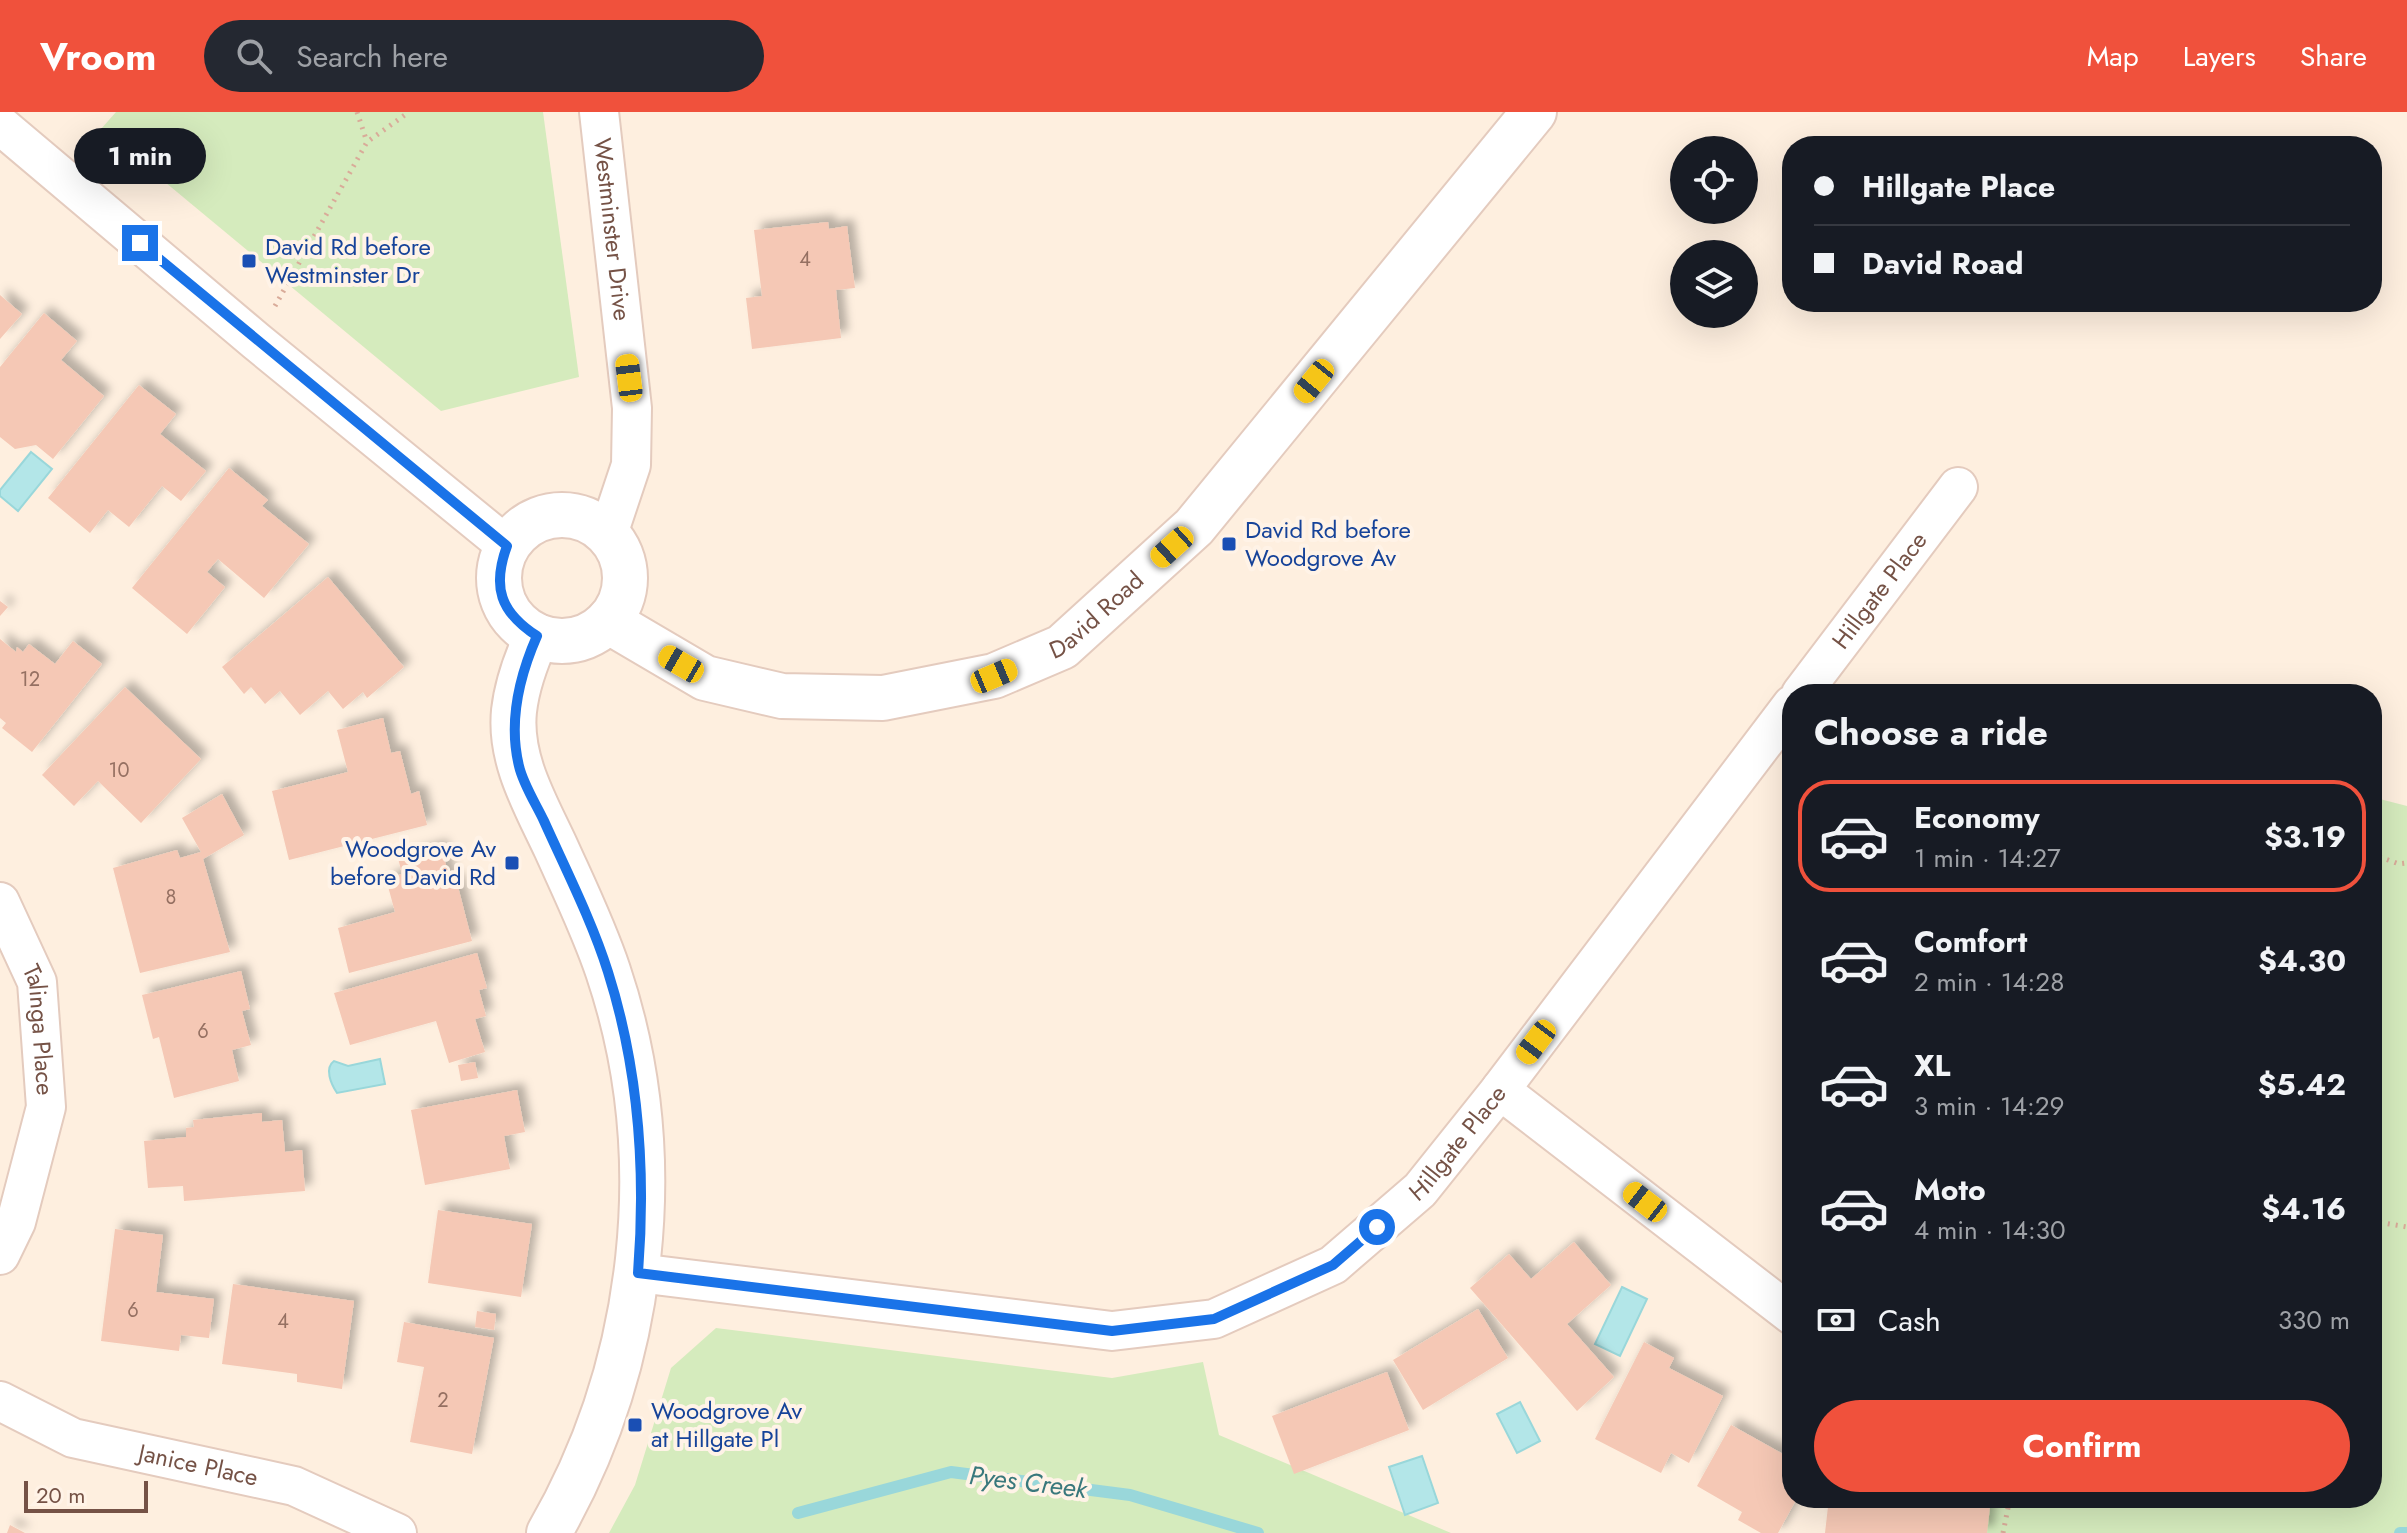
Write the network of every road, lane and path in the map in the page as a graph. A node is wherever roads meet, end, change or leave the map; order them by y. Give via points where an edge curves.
1 (357, 112) edge
2 (409, 112) edge
3 (599, 112) edge
4 (1534, 112) edge
5 (0, 125) edge
6 (367, 142) junction
7 (256, 341) junction
8 (1958, 487) dead end
9 (608, 534) junction
10 (507, 546) junction
11 (608, 621) junction
12 (537, 636) junction
13 (1809, 684) edge
14 (1782, 718) edge
15 (2382, 858) edge
16 (2407, 863) edge
17 (0, 902) edge
18 (1500, 1090) junction
19 (2382, 1223) edge
20 (2407, 1227) edge
21 (0, 1255) edge
22 (638, 1273) junction
23 (1782, 1307) edge
24 (0, 1401) edge
25 (2008, 1508) edge
26 (397, 1533) edge
27 (549, 1533) edge
28 (2003, 1533) edge

1 - 6 path
2 - 6 path
3 - 9 street, Westminster Drive via 632,408 631,465
4 - 11 street, David Road via 1194,527 1062,647 994,676 883,698 782,696 705,678
5 - 7 street
6 - 7 path
7 - 10 street
8 - 13 street, Hillgate Place
9 - 10 street via 593,522 555,514 519,530
9 - 11 street via 625,568 619,606
10 - 12 street via 499,588 519,625
11 - 12 street via 575,640
12 - 22 street via 522,669 514,713 519,767 608,971 630,1055 641,1166
14 - 18 street, Hillgate Place
15 - 16 path
17 - 21 street, Talinga Place via 37,982 46,1107 16,1222
18 - 22 street, Hillgate Place via 1420,1190 1333,1265 1214,1319 1112,1331
18 - 23 street
19 - 20 path
22 - 27 street via 624,1345 600,1422
24 - 26 street, Janice Place via 73,1438 294,1486
25 - 28 path

